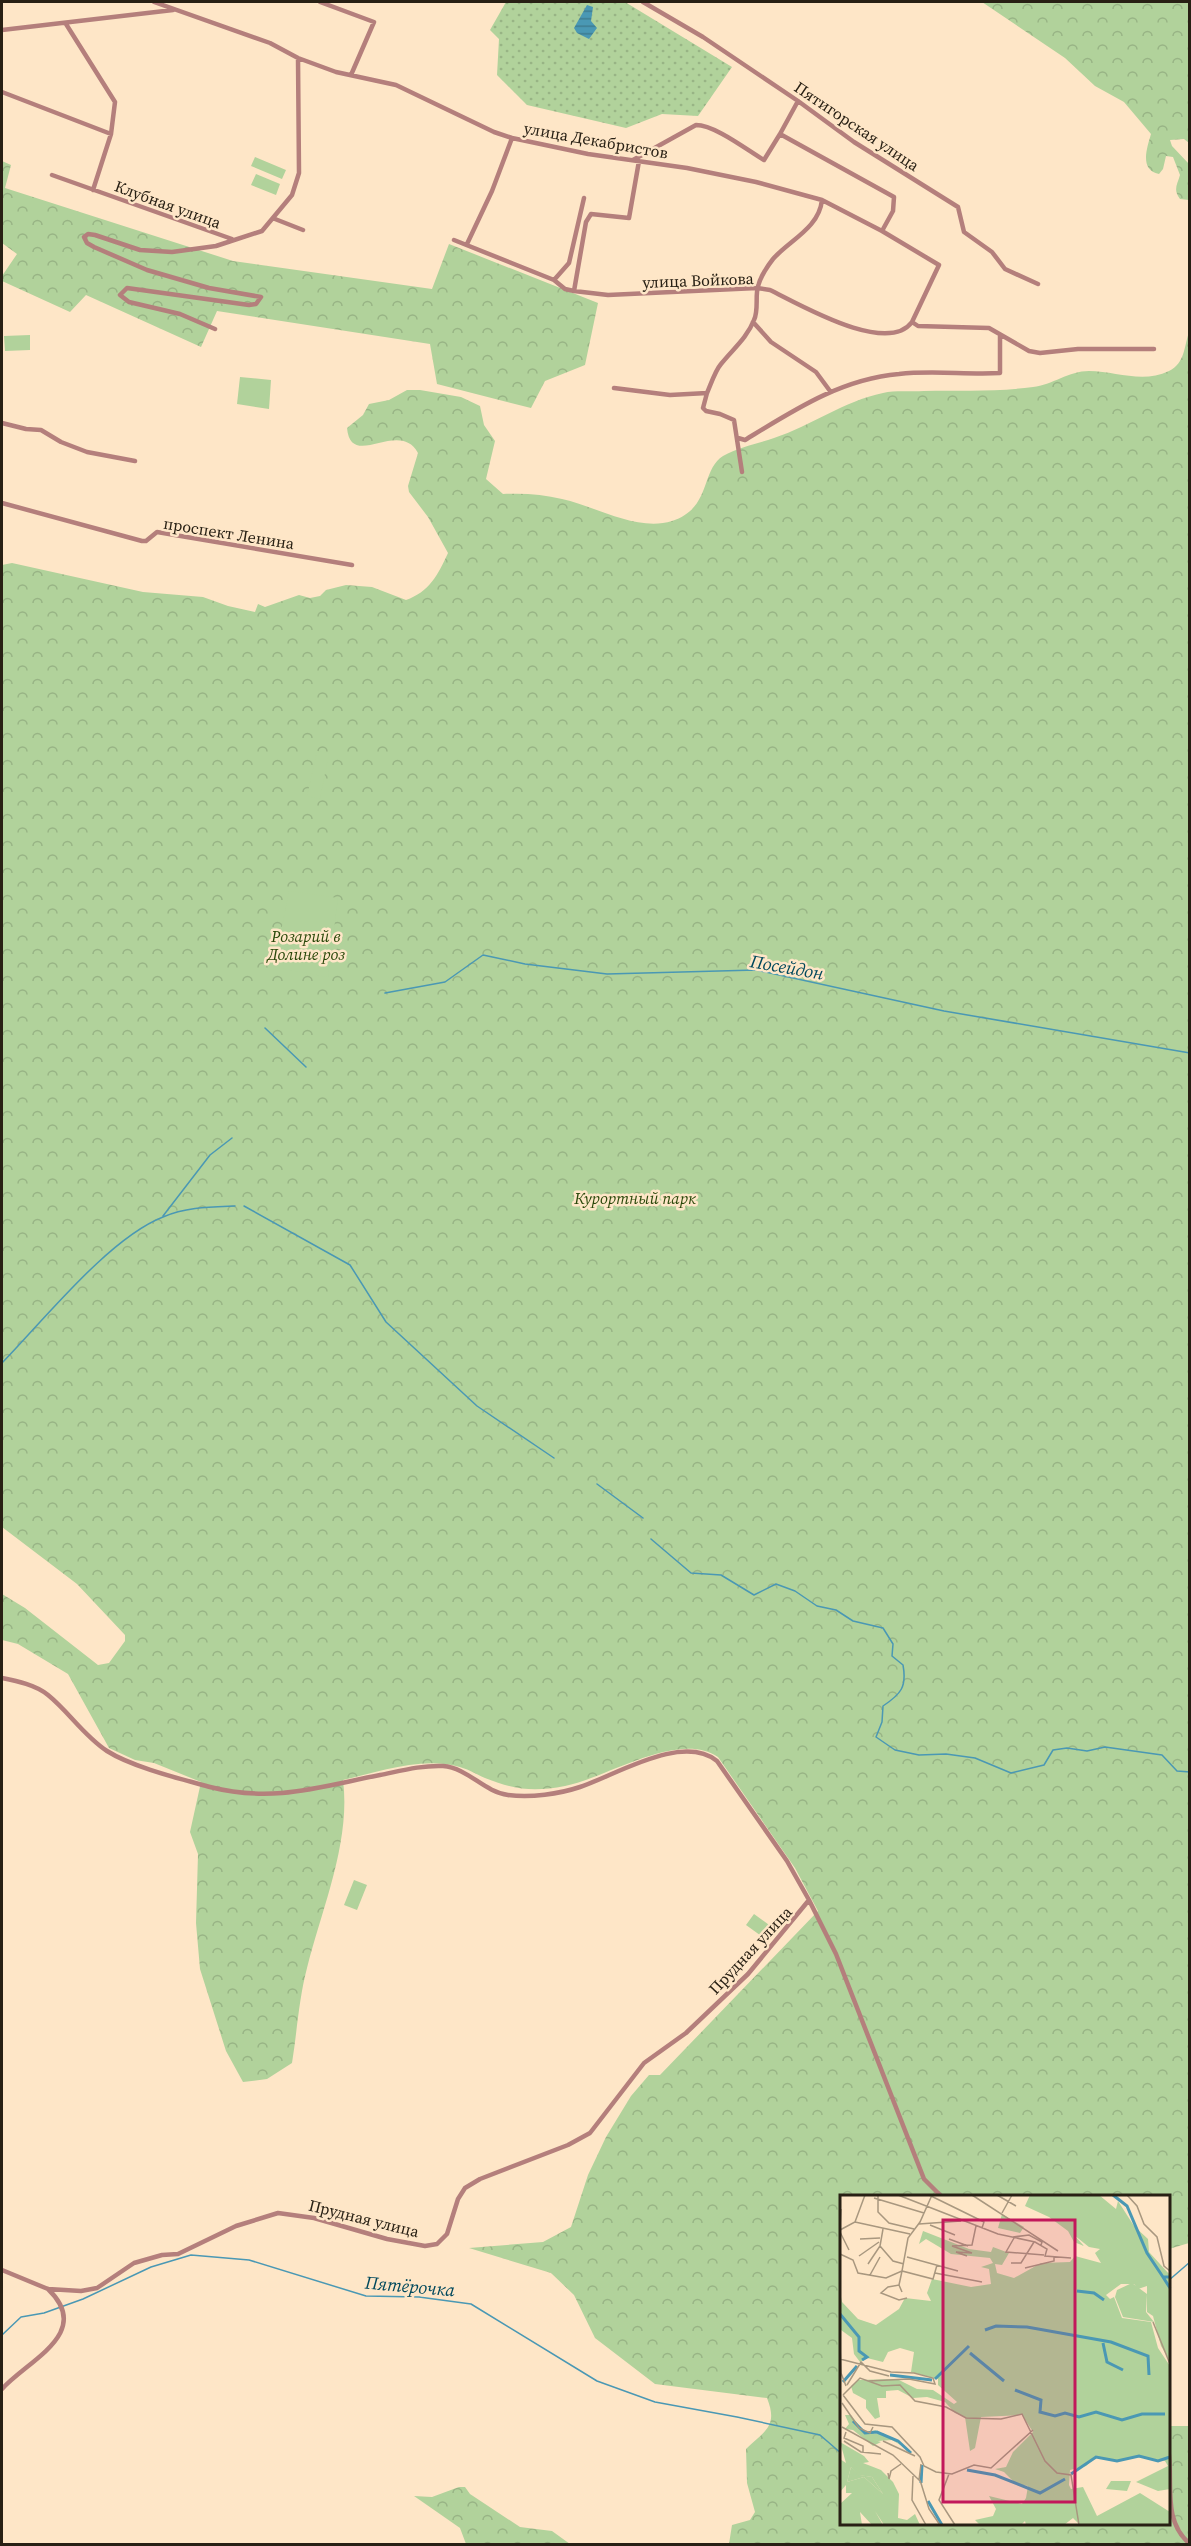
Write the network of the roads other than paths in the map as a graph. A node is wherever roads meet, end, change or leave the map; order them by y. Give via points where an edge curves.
1 (154, 2) edge
2 (320, 2) edge
3 (643, 2) edge
4 (173, 10) junction
5 (66, 24) junction
6 (2, 30) edge
7 (298, 58) junction
8 (351, 75) junction
9 (2, 92) edge
10 (798, 100) junction
11 (111, 134) junction
12 (780, 134) junction
13 (512, 138) junction
14 (632, 160) junction
15 (639, 161) junction
16 (52, 175) dead end
17 (93, 190) junction
18 (584, 198) dead end
19 (822, 200) junction
20 (274, 219) junction
21 (303, 230) dead end
22 (882, 231) junction
23 (235, 240) junction
24 (454, 240) dead end
25 (467, 244) junction
26 (554, 280) junction
27 (1038, 284) dead end
28 (757, 288) junction
29 (574, 291) junction
30 (753, 322) junction
31 (912, 322) junction
32 (215, 329) dead end
33 (1000, 334) junction
34 (1154, 349) dead end
35 (614, 388) dead end
36 (830, 391) junction
37 (707, 393) junction
38 (2, 423) edge
39 (738, 438) junction
40 (135, 461) dead end
41 (742, 472) dead end
42 (2, 503) edge
43 (352, 565) dead end
44 (2, 1678) edge
45 (809, 1900) junction
46 (940, 2195) edge
47 (2, 2270) edge
48 (48, 2289) junction
49 (2, 2389) edge
50 (1170, 2482) edge
51 (1190, 2544) edge

1 - 4 street, улица Декабристов
2 - 8 street via 374,22
3 - 10 street, Пятигорская улица
4 - 5 street
4 - 7 street, улица Декабристов via 270,43
5 - 6 street
5 - 11 street via 115,102
7 - 8 street, улица Декабристов
7 - 20 street via 299,173 292,195
8 - 13 street, улица Декабристов via 396,85
9 - 11 street
10 - 12 street
10 - 27 street, Пятигорская улица via 958,207 964,232 992,252 1005,269
11 - 17 street
12 - 14 street via 764,160 696,125
12 - 22 street via 894,197 893,211
13 - 14 street, улица Декабристов
13 - 25 street
14 - 15 street, улица Декабристов
15 - 19 street, улица Декабристов via 756,182
15 - 29 street via 629,218 591,214 586,222
16 - 17 street, Клубная улица
17 - 23 street, Клубная улица
18 - 26 street via 569,263
19 - 22 street, улица Декабристов
19 - 28 street via 812,223 774,258
20 - 21 street
20 - 23 street via 262,231
22 - 31 street, улица Декабристов via 939,265
23 - 32 street via 201,249 160,252 140,250 95,235 84,237 94,247 147,270 209,288 261,297 256,304 249,304 127,288 120,295 129,302 180,314
24 - 25 street
25 - 26 street
26 - 29 street
28 - 29 street, улица Войкова via 608,295
28 - 30 street
28 - 31 street, улица Войкова via 876,334 899,331
30 - 36 street via 791,358 816,372
30 - 37 street via 737,348 720,365
31 - 33 street via 918,326 988,328
33 - 34 street via 1040,353
33 - 36 street via 1000,373 899,374 862,380
35 - 37 street via 670,395
36 - 39 street via 745,440
37 - 39 street via 703,408 734,420
38 - 40 street via 41,430 87,452
39 - 41 street
42 - 43 street, проспект Ленина via 142,541 157,532
44 - 45 street via 46,1693 108,1752 212,1787 242,1792 292,1793 442,1766 468,1773 494,1791 522,1795 579,1787 668,1755 702,1752 717,1761 787,1861
45 - 46 street via 836,1954 924,2179
45 - 48 street, Прудная улица via 748,1974 686,2033 644,2063 590,2133 465,2188 447,2234 436,2244 397,2241 293,2213 278,2213 231,2228 178,2254 134,2263 97,2288
47 - 48 street, Прудная улица
48 - 49 street via 60,2302 62,2331 53,2345
50 - 51 street via 1176,2529

